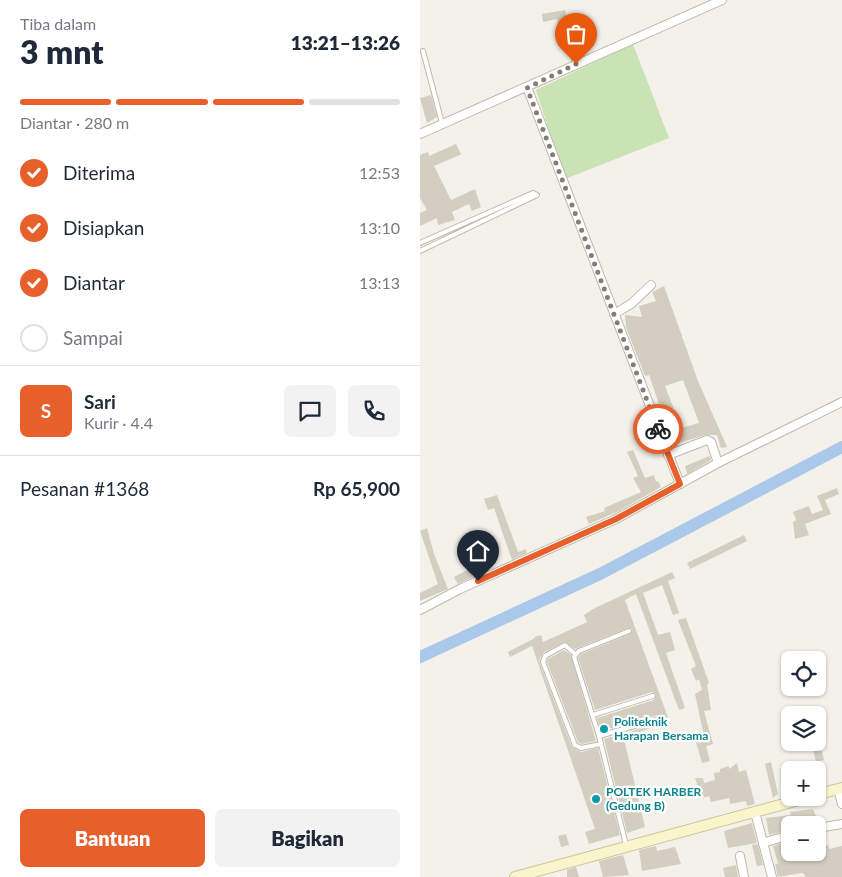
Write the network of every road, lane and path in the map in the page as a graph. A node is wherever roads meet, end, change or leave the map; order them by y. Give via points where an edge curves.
1 (722, 0) edge
2 (570, 47) dead end
3 (423, 51) dead end
4 (576, 64) junction
5 (527, 88) junction
6 (442, 123) junction
7 (420, 134) edge
8 (420, 243) edge
9 (420, 251) edge
10 (651, 284) dead end
11 (614, 314) junction
12 (842, 402) edge
13 (668, 455) junction
14 (718, 463) junction
15 (680, 484) junction
16 (420, 610) edge
17 (630, 631) dead end
18 (575, 654) junction
19 (653, 696) dead end
20 (593, 715) junction
21 (659, 718) dead end
22 (599, 736) junction
23 (601, 744) junction
24 (826, 794) edge
25 (841, 795) edge
26 (781, 805) edge
27 (755, 812) junction
28 (842, 824) edge
29 (826, 827) edge
30 (781, 838) edge
31 (763, 843) junction
32 (626, 846) junction
33 (740, 856) dead end
34 (530, 875) edge
35 (515, 877) edge
36 (744, 877) edge
37 (772, 877) edge

1 - 4 street
2 - 4 lane
3 - 6 lane
4 - 5 street
5 - 6 street
5 - 11 street
6 - 7 street
8 - 9 lane via 533,193 537,196
10 - 11 street via 631,304
11 - 13 street
12 - 14 street
13 - 14 street via 707,440 711,442
13 - 15 street
14 - 15 street
15 - 16 street via 616,519
17 - 18 lane
18 - 20 lane via 574,662
18 - 23 lane via 565,646 545,656 543,662 575,745 581,748
19 - 20 lane
20 - 22 lane
21 - 22 lane
22 - 23 lane
23 - 32 lane
24 - 25 main road
26 - 27 main road
27 - 31 street
27 - 32 main road
28 - 29 street
30 - 31 street
31 - 37 street
32 - 34 main road
33 - 36 street
34 - 35 main road

